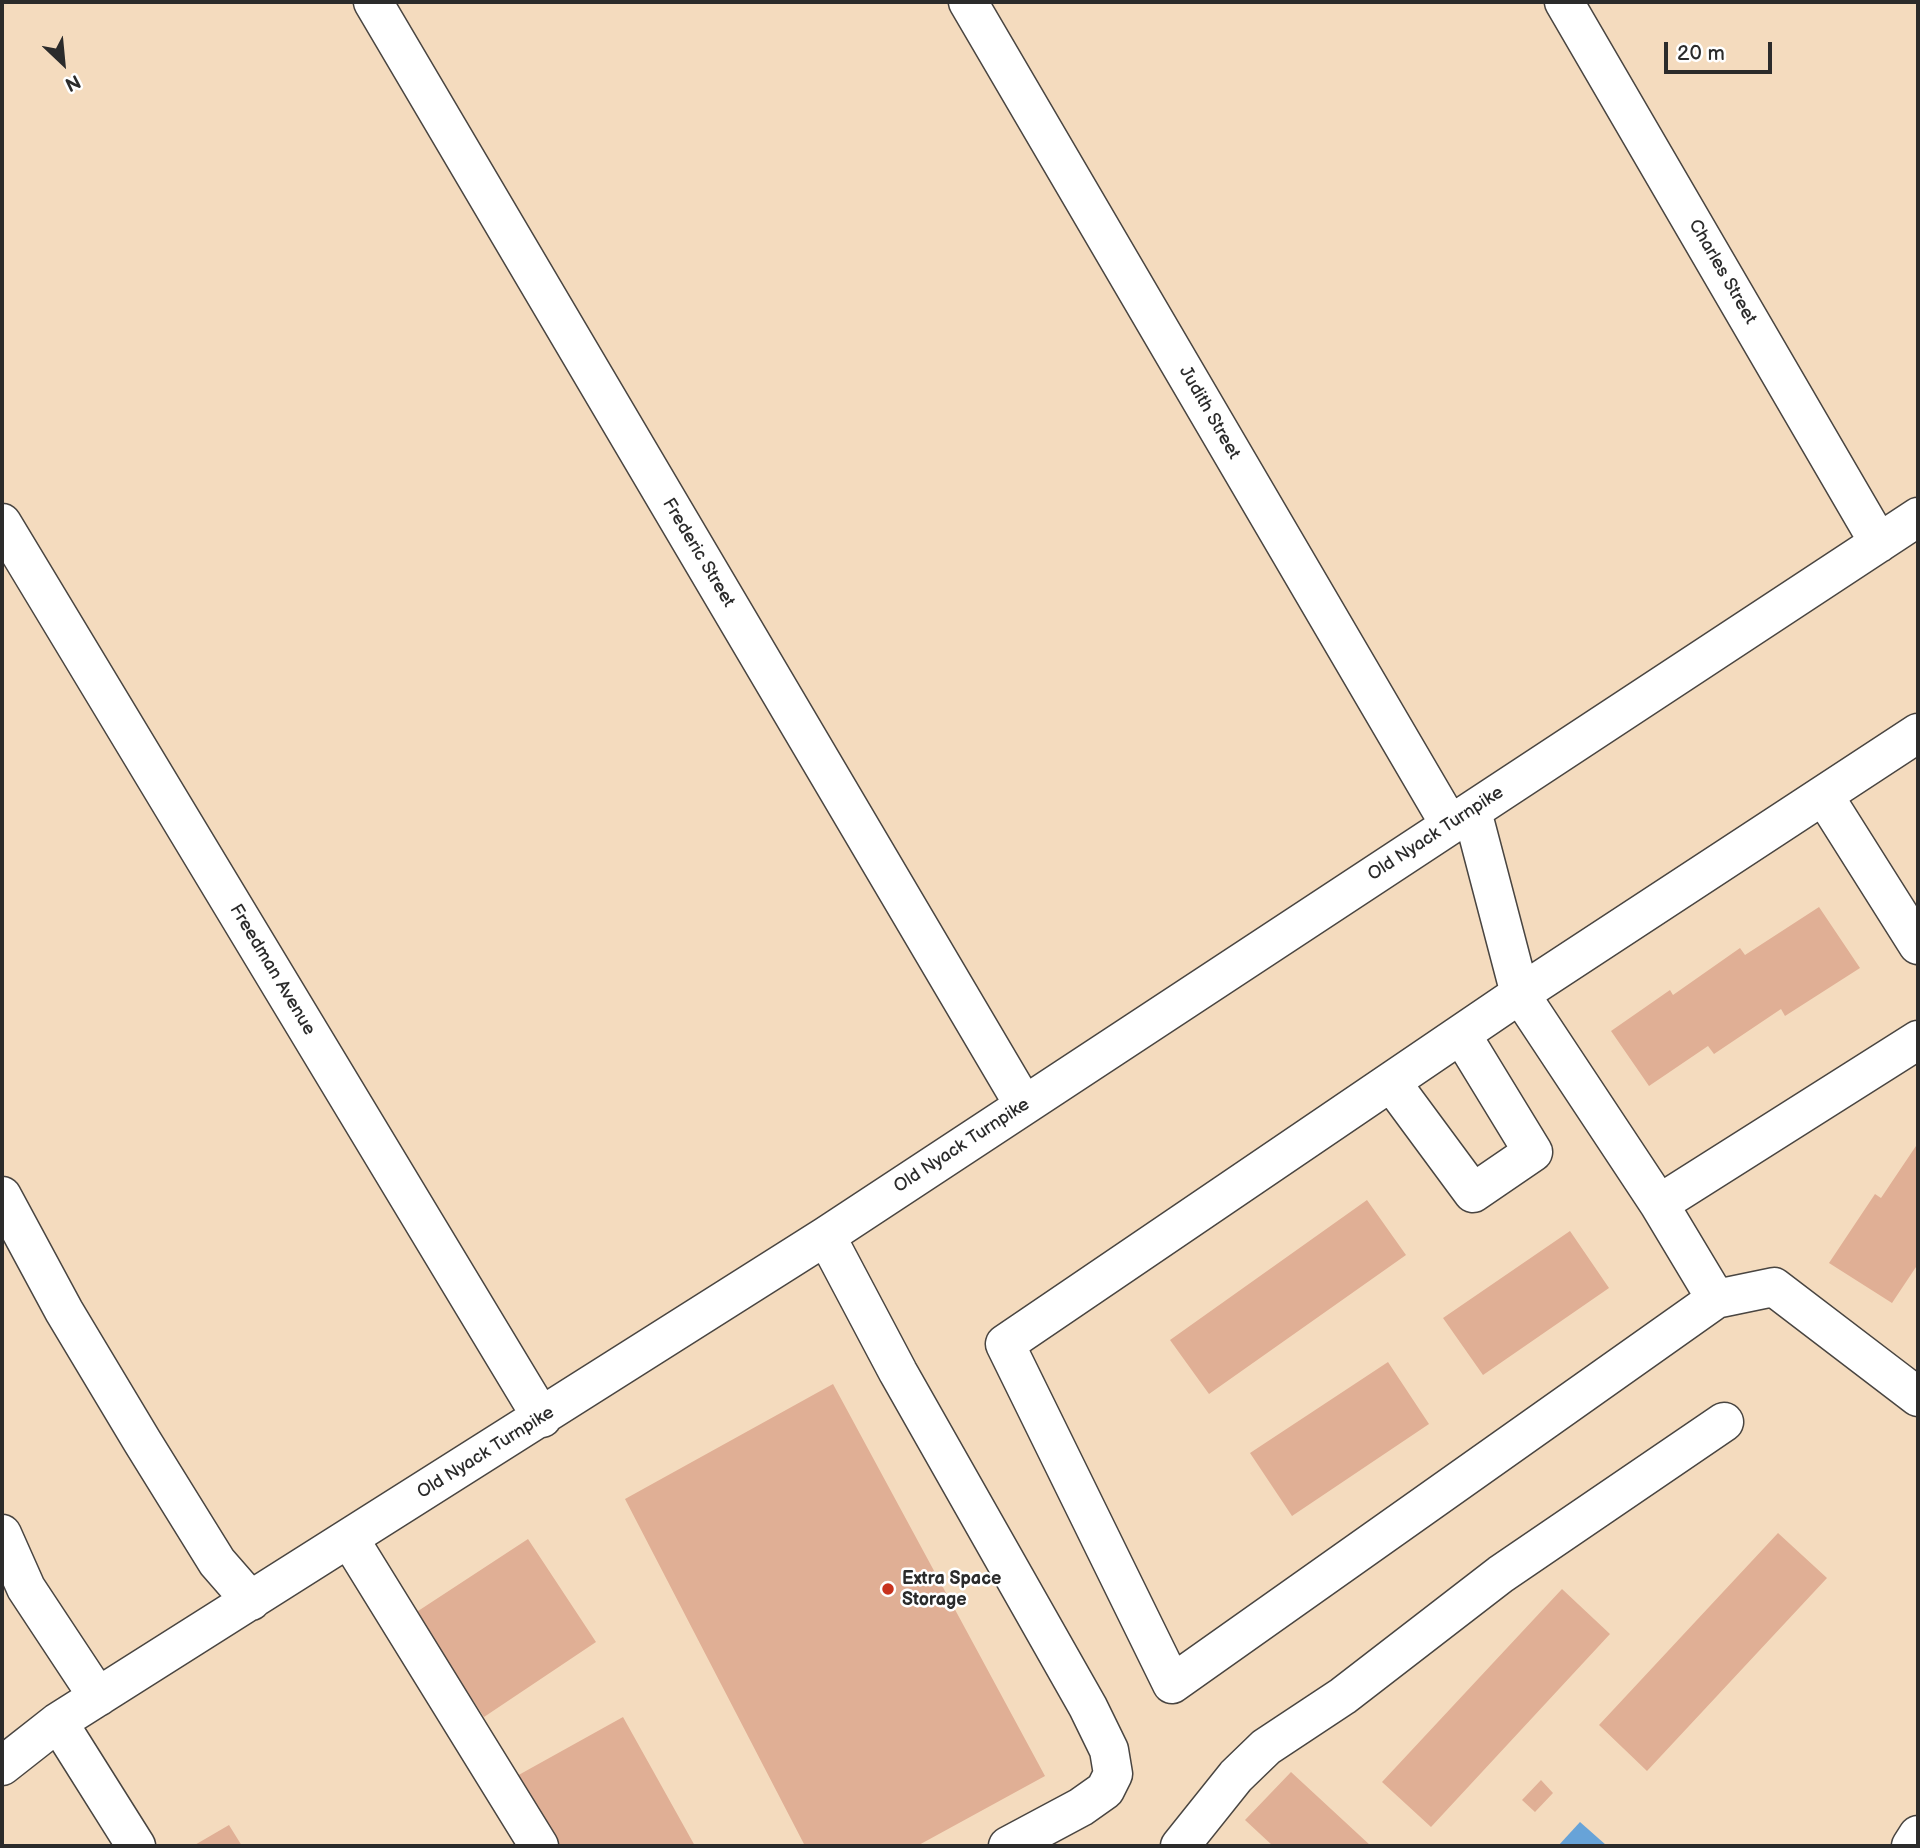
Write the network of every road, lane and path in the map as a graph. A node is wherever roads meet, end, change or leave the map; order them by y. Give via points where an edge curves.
1 (373, 2) edge
2 (968, 2) edge
3 (1564, 2) edge
4 (1918, 517) edge
5 (2, 523) edge
6 (1879, 543) junction
7 (1918, 733) edge
8 (1824, 796) junction
9 (1461, 818) junction
10 (1918, 945) edge
11 (1520, 994) junction
12 (1461, 1034) junction
13 (1918, 1040) edge
14 (1391, 1082) junction
15 (1024, 1105) junction
16 (2, 1196) edge
17 (1659, 1204) junction
18 (826, 1236) junction
19 (1716, 1299) junction
20 (1918, 1397) edge
21 (542, 1418) junction
22 (1724, 1422) dead end
23 (2, 1534) edge
24 (349, 1539) junction
25 (14, 1596) edge
26 (251, 1601) junction
27 (98, 1697) junction
28 (58, 1722) junction
29 (2, 1766) edge
30 (1918, 1837) edge
31 (1190, 1842) edge
32 (136, 1846) edge
33 (539, 1846) edge
34 (1008, 1846) edge
35 (1912, 1846) edge

1 - 15 main road, Frederic Street
2 - 9 main road, Judith Street
3 - 6 main road, Charles Street
4 - 6 main road, Old Nyack Turnpike
5 - 21 main road, Freedman Avenue
6 - 9 main road, Old Nyack Turnpike
7 - 8 main road
8 - 10 main road
8 - 11 main road
9 - 11 main road, Judith Street
9 - 15 main road, Old Nyack Turnpike
11 - 12 main road
11 - 17 main road, Judith Street
12 - 14 main road
12 - 14 main road via 1533,1152 1473,1193
13 - 17 main road
14 - 19 main road via 1005,1344 1172,1684
15 - 18 main road, Old Nyack Turnpike
16 - 26 main road via 142,1441 217,1562
17 - 19 main road, Judith Street
18 - 21 main road, Old Nyack Turnpike
18 - 34 main road via 1109,1750 1114,1774 1105,1790
19 - 20 main road via 1774,1287
21 - 24 main road, Old Nyack Turnpike
22 - 31 main road via 1501,1574 1343,1696 1266,1747 1236,1776
23 - 25 main road
24 - 26 main road, Old Nyack Turnpike
24 - 33 main road
25 - 27 main road
26 - 27 main road, Old Nyack Turnpike
27 - 28 main road, Old Nyack Turnpike
28 - 29 main road, Old Nyack Turnpike
28 - 32 main road
30 - 35 main road

